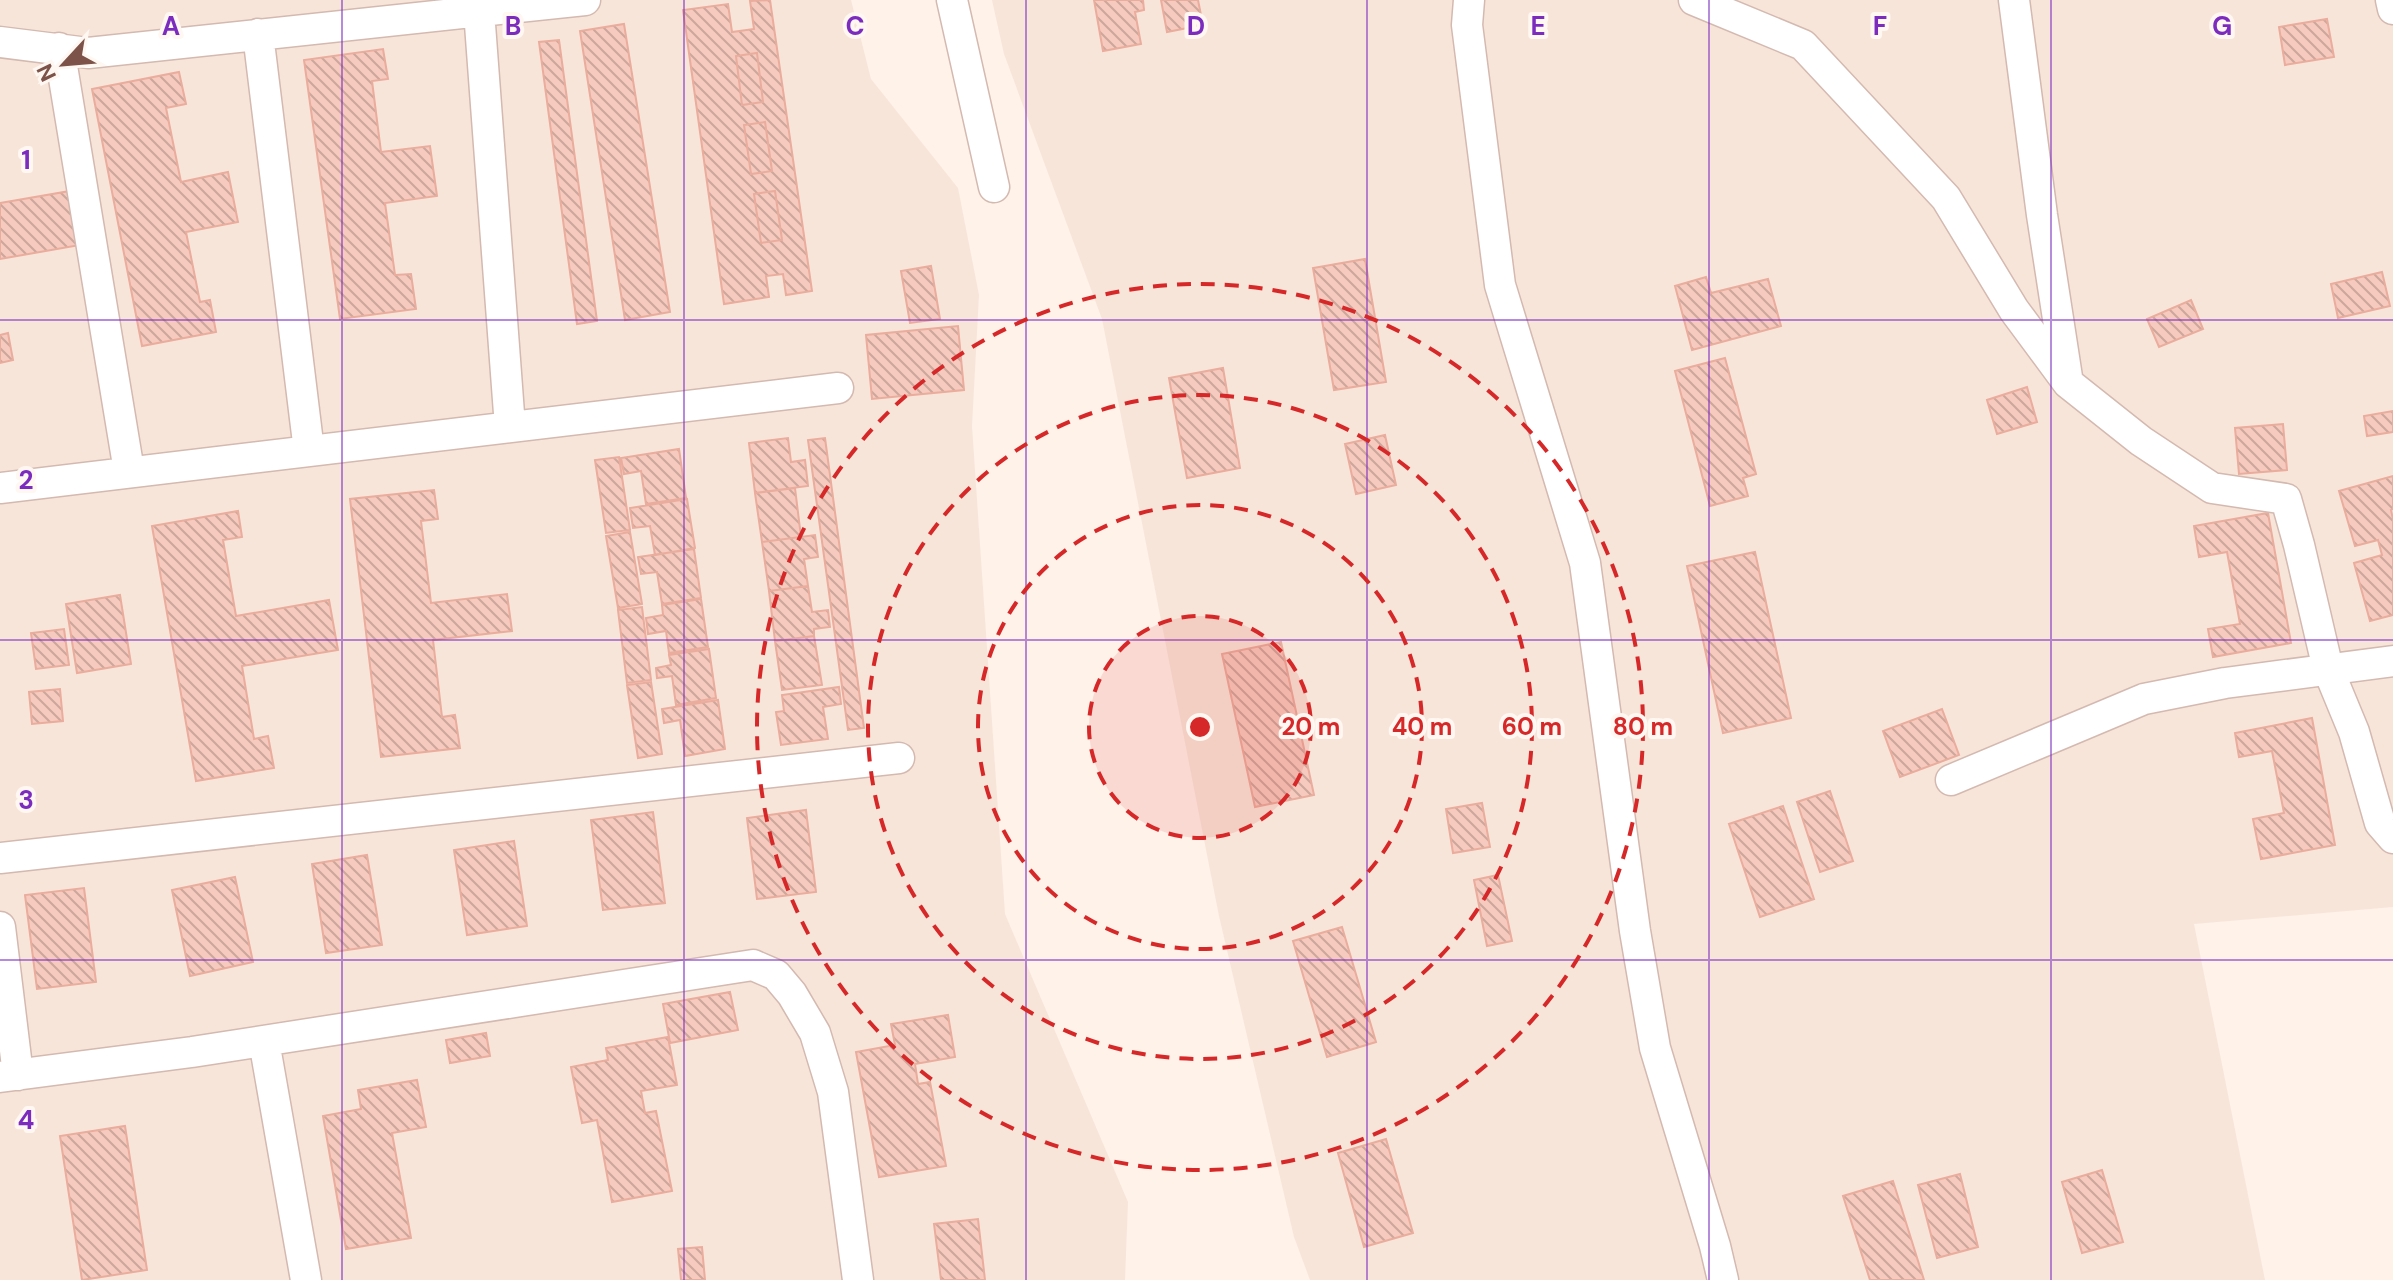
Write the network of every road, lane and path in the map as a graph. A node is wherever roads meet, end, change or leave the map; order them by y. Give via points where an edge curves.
1 (585, 0) edge
2 (952, 0) edge
3 (1469, 0) edge
4 (1694, 0) edge
5 (2014, 0) edge
6 (2391, 0) edge
7 (2393, 9) edge
8 (479, 11) junction
9 (258, 34) junction
10 (0, 42) edge
11 (59, 48) junction
12 (994, 187) dead end
13 (2068, 383) junction
14 (838, 388) dead end
15 (510, 427) junction
16 (309, 451) junction
17 (129, 471) junction
18 (0, 488) edge
19 (2393, 661) edge
20 (2328, 669) junction
21 (899, 758) dead end
22 (1951, 780) dead end
23 (2393, 838) edge
24 (0, 858) edge
25 (0, 927) edge
26 (264, 1041) junction
27 (9, 1076) edge
28 (306, 1280) edge
29 (858, 1280) edge
30 (1723, 1280) edge

1 - 8 street
2 - 12 street
3 - 30 street via 1467,25 1500,285 1585,563 1655,1048
4 - 13 street via 1803,45 1813,55 1946,198 2014,310
5 - 13 street
6 - 7 street
8 - 9 street
8 - 15 street
9 - 11 street via 88,53
9 - 16 street
10 - 11 street
11 - 17 street
13 - 20 street via 2212,488 2286,499
14 - 15 street
15 - 16 street
16 - 17 street
17 - 18 street
19 - 20 street
20 - 22 street via 2144,699
20 - 23 street via 2354,732 2380,823
21 - 24 street
25 - 27 street
26 - 27 street
26 - 28 street
26 - 29 street via 753,965 776,975 815,1033 833,1092

